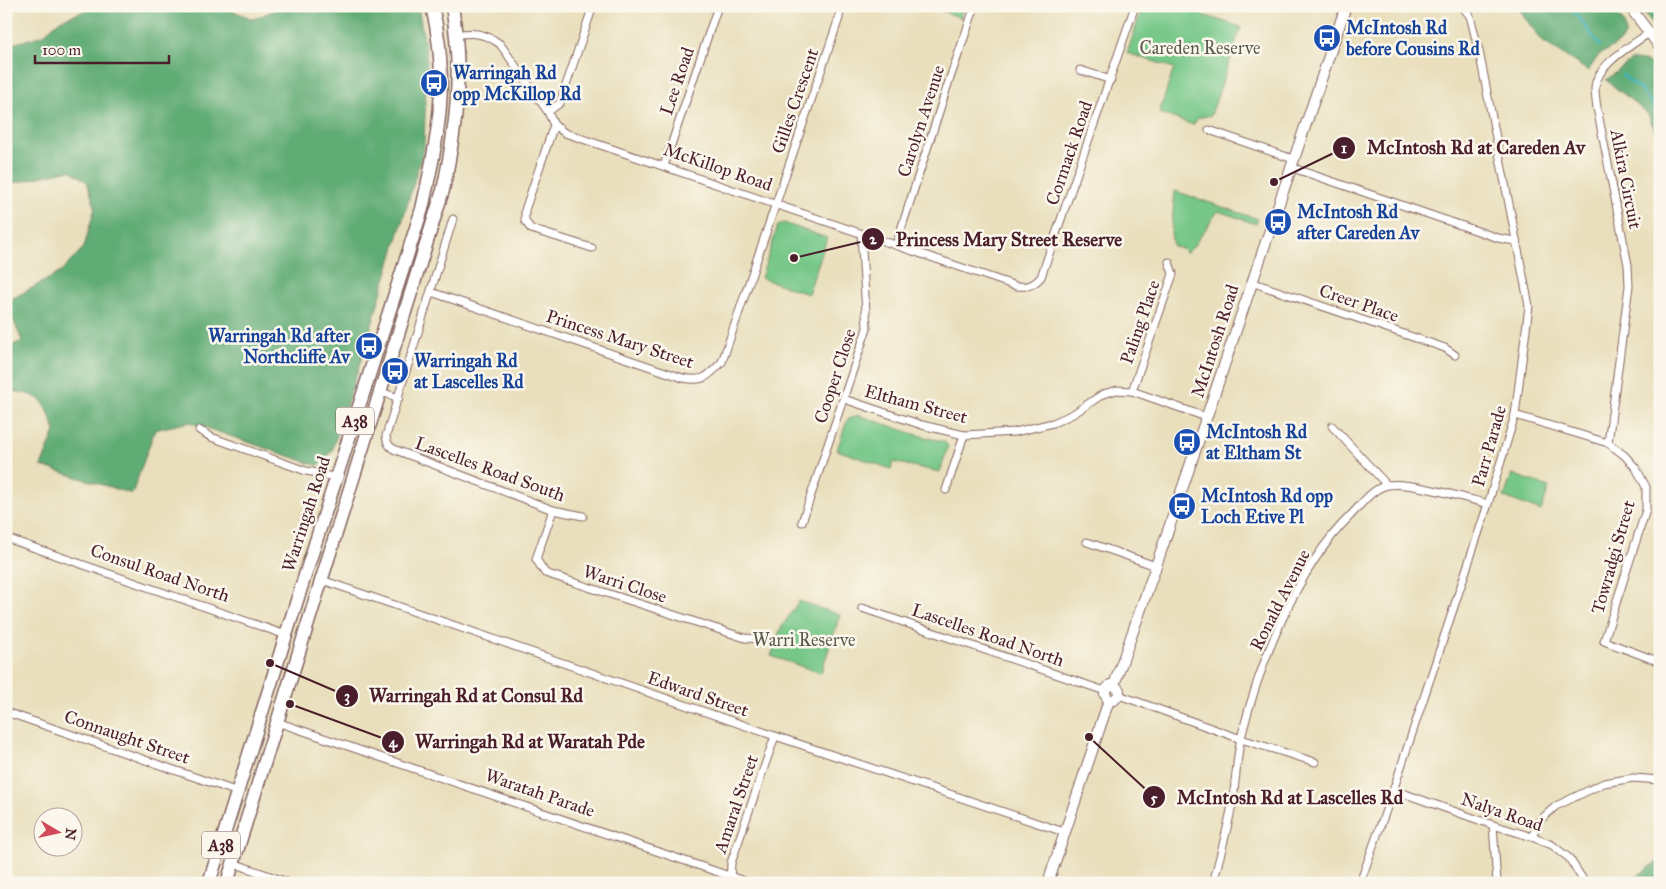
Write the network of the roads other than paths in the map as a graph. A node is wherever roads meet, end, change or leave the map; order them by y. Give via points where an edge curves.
1 (432, 6) edge
2 (452, 6) edge
3 (593, 6) edge
4 (718, 6) edge
5 (838, 6) edge
6 (976, 6) edge
7 (1135, 6) edge
8 (1346, 6) edge
9 (1462, 6) edge
10 (1628, 6) edge
11 (1649, 33) junction
12 (456, 35) junction
13 (439, 38) junction
14 (1660, 47) edge
15 (1080, 70) dead end
16 (1111, 80) junction
17 (548, 112) junction
18 (554, 125) junction
19 (1209, 130) dead end
20 (1292, 163) junction
21 (664, 166) junction
22 (775, 205) junction
23 (453, 219) dead end
24 (861, 234) junction
25 (1515, 241) junction
26 (896, 245) junction
27 (592, 248) dead end
28 (1169, 262) dead end
29 (1252, 282) junction
30 (1028, 287) joint
31 (431, 292) junction
32 (1455, 355) dead end
33 (1132, 391) junction
34 (380, 392) junction
35 (399, 398) junction
36 (844, 399) junction
37 (1515, 415) junction
38 (1206, 417) junction
39 (1332, 426) dead end
40 (199, 430) dead end
41 (964, 435) junction
42 (1608, 444) junction
43 (336, 478) junction
44 (1387, 485) junction
45 (946, 490) dead end
46 (1488, 504) junction
47 (553, 510) junction
48 (583, 516) dead end
49 (802, 522) dead end
50 (6, 538) edge
51 (1087, 542) dead end
52 (1156, 566) junction
53 (322, 580) junction
54 (862, 608) dead end
55 (286, 635) junction
56 (763, 639) dead end
57 (303, 640) junction
58 (1660, 662) edge
59 (1112, 693) junction
60 (6, 712) edge
61 (261, 718) junction
62 (277, 722) junction
63 (775, 736) junction
64 (1241, 740) junction
65 (1314, 762) dead end
66 (1660, 780) edge
67 (1394, 790) junction
68 (238, 792) junction
69 (1493, 825) junction
70 (1064, 832) junction
71 (1532, 837) junction
72 (233, 863) junction
73 (730, 880) edge
74 (209, 883) edge
75 (227, 883) edge
76 (290, 883) edge
77 (750, 883) edge
78 (1048, 883) edge
79 (1213, 883) edge
80 (1360, 883) edge
81 (1497, 883) edge
82 (1585, 883) edge

1 - 13 highway, Warringah Road / A38
2 - 12 highway, Warringah Road / A38
3 - 17 street via 560,103
4 - 21 street, Lee Road
5 - 22 street, Gilles Crescent via 839,18
6 - 26 street, Carolyn Avenue
7 - 16 street, Cormack Road
8 - 20 street, McIntosh Road
9 - 25 street, Parr Parade via 1470,16 1479,51
10 - 11 street
11 - 14 street
11 - 42 street, Alkira Circuit via 1607,64 1598,76 1595,88 1628,265 1629,286
12 - 13 highway
12 - 17 street via 479,33 500,44
12 - 34 highway, Warringah Road / A38 via 458,97 453,145 431,232
13 - 43 highway, Warringah Road / A38 via 441,105 422,209
15 - 16 street
16 - 30 street, Cormack Road via 1041,277
17 - 18 street
18 - 21 street, McKillop Road via 565,133
18 - 27 street via 525,210 525,221 531,229
19 - 20 street
20 - 25 street via 1498,238
20 - 29 street, McIntosh Road
21 - 22 street, McKillop Road
22 - 24 street, McKillop Road
22 - 31 street, Princess Mary Street via 722,362 709,375 697,380
23 - 31 street
24 - 26 street, McKillop Road
24 - 36 street, Cooper Close via 867,328
25 - 37 street, Parr Parade via 1529,306
26 - 30 street, McKillop Road via 1016,286
28 - 33 street, Paling Place via 1173,274
29 - 32 street, Creer Place via 1445,348
29 - 38 street, McIntosh Road
31 - 35 street
33 - 38 street, Eltham Street
33 - 41 street, Eltham Street via 1110,391 1063,419 1027,430
34 - 35 street
34 - 53 highway, Warringah Road / A38
35 - 47 street, Lascelles Road South via 386,436 389,446
36 - 41 street, Eltham Street
36 - 49 street, Cooper Close
37 - 42 street, Towradgi Street
37 - 46 street, Parr Parade
38 - 52 street, McIntosh Road
39 - 44 street
40 - 43 street via 306,471
41 - 45 street
42 - 58 street, Towradgi Street via 1624,454 1636,468 1646,487 1646,510 1604,641
43 - 55 highway, Warringah Road / A38
44 - 46 street via 1404,485
44 - 64 street, Ronald Avenue via 1374,491 1333,533 1303,580 1276,631
46 - 67 street, Parr Parade
47 - 48 street, Lascelles Road South
47 - 56 street, Warri Close via 536,559 544,573 745,638
50 - 55 street, Consul Road North
51 - 52 street
52 - 59 street, McIntosh Road
53 - 57 highway, Warringah Road / A38
53 - 63 street, Edward Street
54 - 59 street, Lascelles Road North
55 - 57 highway, Consul Road North
55 - 61 highway, Warringah Road / A38
57 - 62 highway, Warringah Road / A38
59 - 64 street, Lascelles Road North
59 - 70 street, McIntosh Road
60 - 68 street, Connaught Street
61 - 62 highway, Waratah Parade
61 - 68 highway, Warringah Road / A38
62 - 72 highway, Warringah Road / A38
62 - 73 street, Waratah Parade
63 - 70 street, Edward Street
63 - 73 street, Amaral Street via 732,863
64 - 65 street, Lascelles Road North
64 - 79 street, Ronald Avenue via 1232,807
66 - 71 street via 1633,778 1604,783 1556,806 1539,821
67 - 69 street, Nalya Road
67 - 80 street, Parr Parade
68 - 74 highway, Warringah Road / A38
69 - 71 street, Nalya Road
69 - 81 street
70 - 78 street, McIntosh Road
71 - 82 street, Nalya Road via 1552,845 1569,858
72 - 75 highway, Warringah Road / A38
72 - 76 street
73 - 77 street, Waratah Parade

